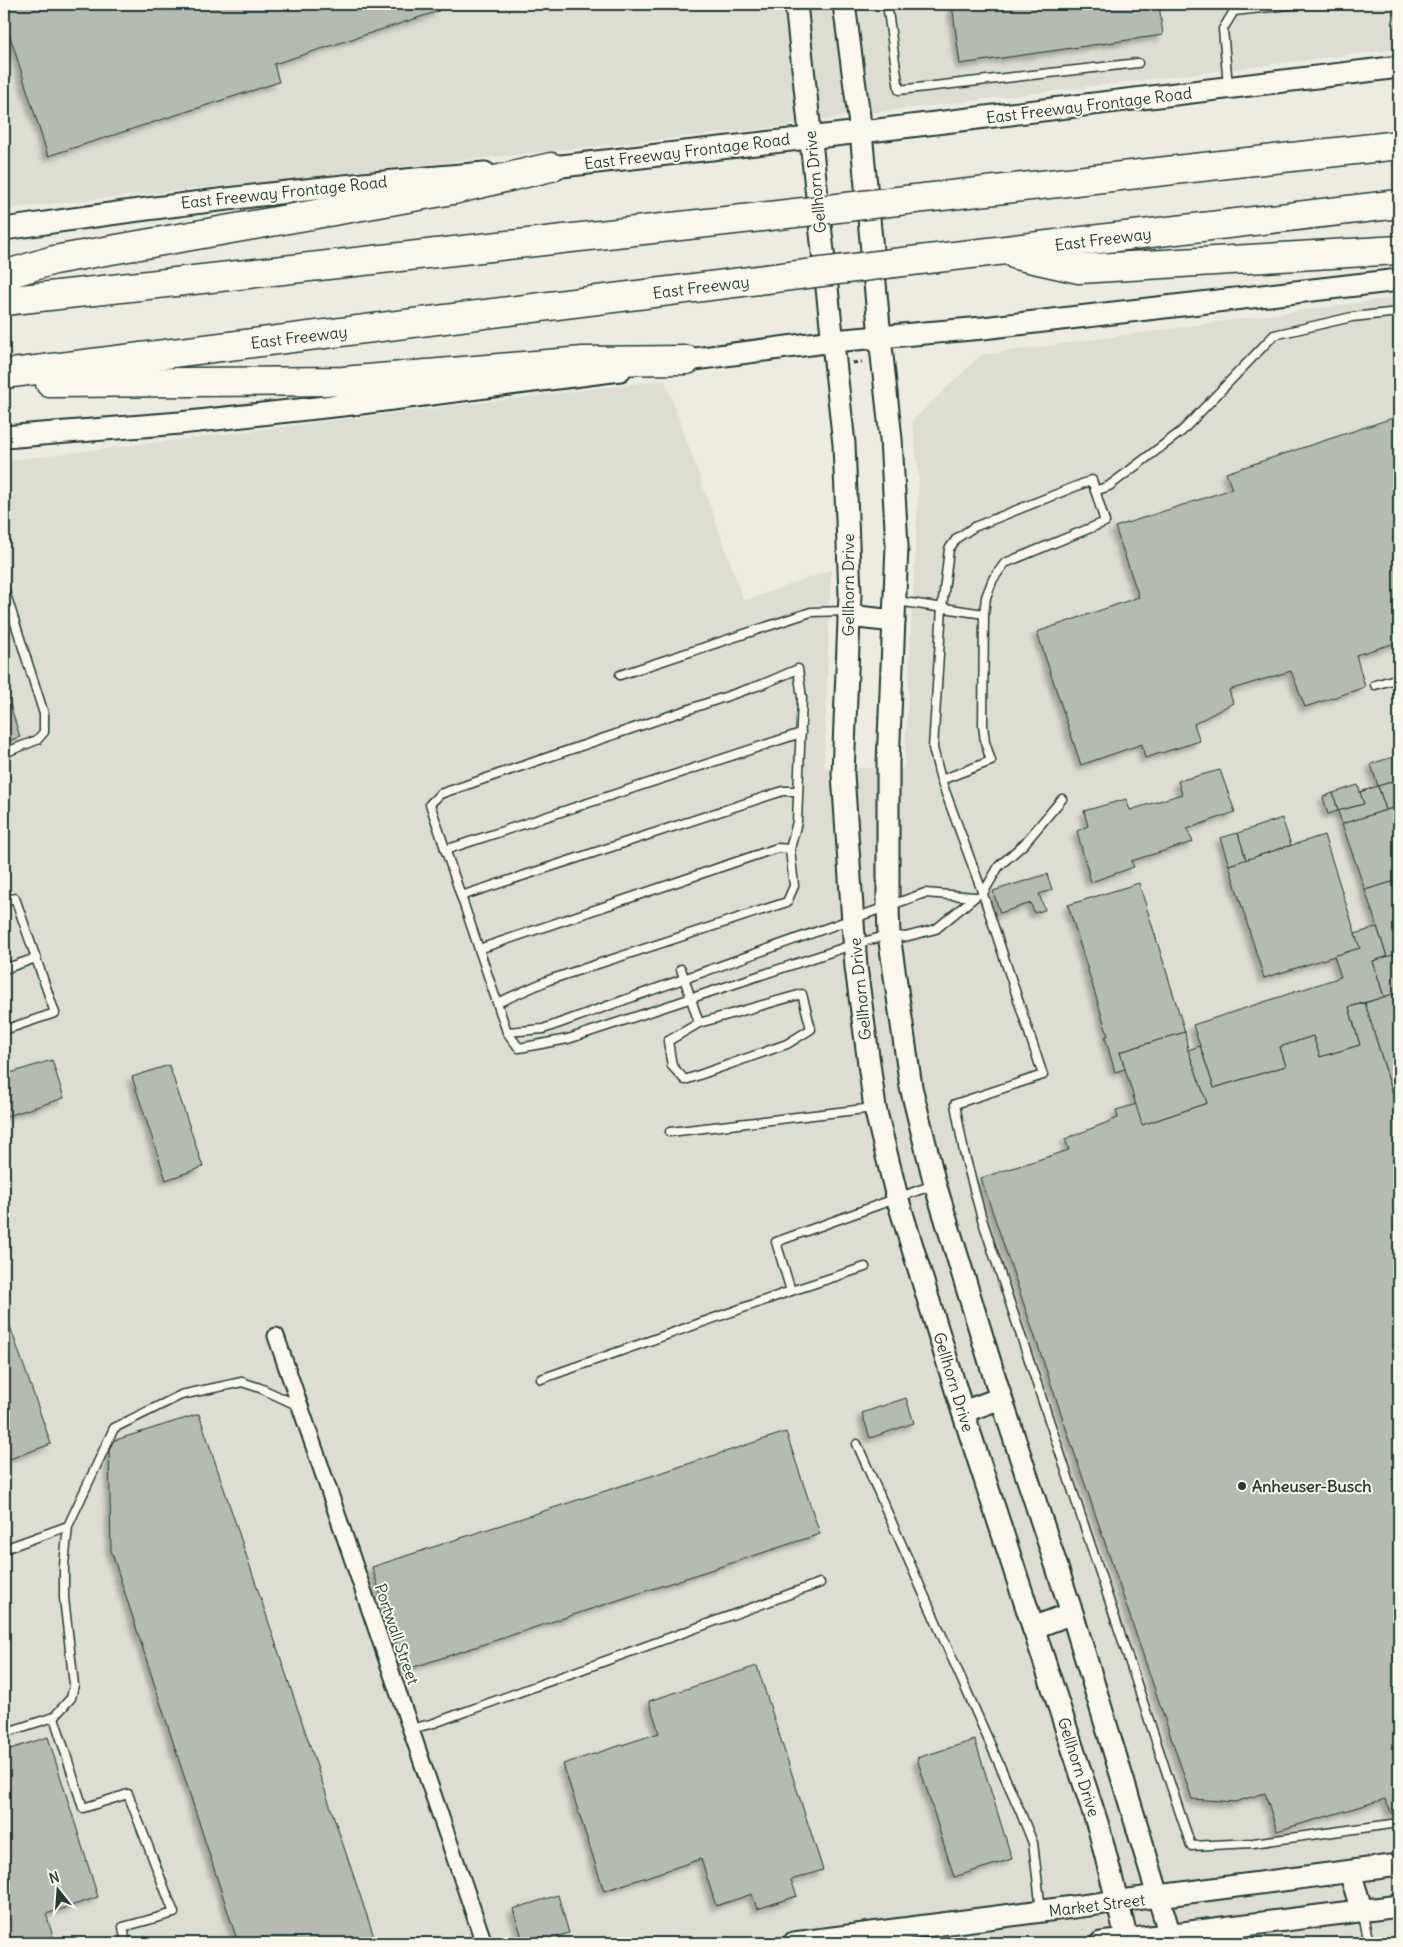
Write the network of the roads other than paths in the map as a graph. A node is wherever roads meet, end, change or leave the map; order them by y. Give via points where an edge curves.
1 (796, 4) edge
2 (844, 4) edge
3 (887, 4) edge
4 (1298, 4) edge
5 (1138, 63) dead end
6 (1399, 68) edge
7 (1228, 88) junction
8 (1399, 129) edge
9 (861, 132) junction
10 (810, 137) junction
11 (1399, 145) edge
12 (551, 168) junction
13 (1127, 175) junction
14 (1399, 204) edge
15 (4, 229) edge
16 (1399, 250) edge
17 (998, 251) junction
18 (4, 275) edge
19 (1399, 280) edge
20 (4, 301) edge
21 (1399, 312) edge
22 (880, 337) junction
23 (833, 341) junction
24 (686, 360) junction
25 (4, 374) edge
26 (4, 383) edge
27 (4, 437) edge
28 (1095, 491) junction
29 (4, 588) edge
30 (942, 608) junction
31 (894, 610) junction
32 (849, 614) junction
33 (984, 614) junction
34 (620, 675) dead end
35 (1399, 678) edge
36 (1375, 685) dead end
37 (800, 732) junction
38 (4, 753) edge
39 (940, 780) junction
40 (797, 791) junction
41 (1062, 799) dead end
42 (790, 849) junction
43 (445, 850) junction
44 (461, 896) junction
45 (979, 896) junction
46 (4, 901) edge
47 (888, 907) junction
48 (853, 920) junction
49 (889, 936) junction
50 (855, 944) junction
51 (479, 949) junction
52 (36, 958) junction
53 (4, 969) edge
54 (681, 969) dead end
55 (684, 978) junction
56 (691, 1000) junction
57 (497, 1003) junction
58 (699, 1023) junction
59 (4, 1030) edge
60 (507, 1032) junction
61 (875, 1108) junction
62 (670, 1132) dead end
63 (935, 1184) junction
64 (897, 1197) junction
65 (865, 1267) dead end
66 (791, 1291) junction
67 (276, 1336) dead end
68 (541, 1379) dead end
69 (1001, 1398) junction
70 (301, 1407) junction
71 (963, 1412) junction
72 (857, 1444) dead end
73 (68, 1526) junction
74 (4, 1549) edge
75 (820, 1583) dead end
76 (1072, 1613) junction
77 (1033, 1628) junction
78 (54, 1718) junction
79 (411, 1730) junction
80 (4, 1734) edge
81 (1399, 1823) edge
82 (1399, 1865) edge
83 (1350, 1872) junction
84 (1160, 1897) junction
85 (1118, 1903) junction
86 (1399, 1906) edge
87 (1362, 1911) junction
88 (1042, 1912) junction
89 (1170, 1935) junction
90 (1127, 1940) junction
91 (126, 1943) edge
92 (484, 1943) edge
93 (794, 1943) edge
94 (1101, 1943) edge
95 (1369, 1943) edge

1 - 10 main road, Gellhorn Drive
2 - 9 main road
3 - 5 lane via 899,90
4 - 7 lane via 1234,11 1223,29
6 - 7 main road, East Freeway Frontage Road
7 - 9 main road, East Freeway Frontage Road
8 - 13 highway
9 - 10 main road, East Freeway Frontage Road
9 - 22 main road
10 - 12 main road, East Freeway Frontage Road
10 - 23 main road, Gellhorn Drive
11 - 13 highway
12 - 15 main road, East Freeway Frontage Road via 355,183 127,210
12 - 18 highway via 453,190 54,260
13 - 20 highway, bridge
14 - 17 highway, East Freeway
16 - 17 highway via 1079,270
17 - 25 highway, East Freeway, bridge
19 - 22 main road
21 - 28 lane via 1352,317 1274,335 1182,431 1108,486
22 - 23 main road
22 - 31 main road via 891,439 897,546
23 - 24 main road
23 - 32 main road, Gellhorn Drive via 844,444
24 - 26 highway via 583,361 343,381
24 - 27 main road via 360,404
28 - 30 lane via 1092,480 974,527 957,538 950,549
28 - 33 lane via 1105,522 1005,563 993,579
29 - 38 lane via 44,714 44,732 37,740
30 - 31 lane
30 - 33 lane
30 - 39 lane via 933,748
31 - 32 main road
31 - 47 main road via 888,763
32 - 34 lane via 811,612
32 - 48 main road, Gellhorn Drive via 843,774
33 - 39 lane via 983,725 991,761
35 - 36 lane
37 - 40 lane
37 - 43 lane
37 - 43 lane via 802,698 798,669 763,684 440,794 430,804
39 - 45 lane
40 - 42 lane via 797,822
40 - 44 lane via 783,791
41 - 45 lane via 1024,844 999,866
42 - 51 lane via 777,848
42 - 57 lane via 794,886 786,902 549,980
43 - 44 lane
44 - 51 lane
45 - 47 lane via 925,893
45 - 49 lane via 936,929 906,937
45 - 81 lane via 1043,1075 955,1104 964,1152 982,1218 1191,1846 1253,1843
46 - 52 lane via 15,898
47 - 48 lane
47 - 49 main road
48 - 50 main road, Gellhorn Drive
48 - 55 lane
49 - 50 lane
49 - 63 main road via 911,1087
50 - 56 lane
50 - 61 main road, Gellhorn Drive
51 - 57 lane
52 - 53 lane
52 - 59 lane via 55,1013
54 - 55 lane
55 - 56 lane
55 - 60 lane via 543,1029
56 - 58 lane
56 - 60 lane via 568,1040 519,1048
57 - 60 lane
58 - 58 lane via 802,994 811,1029 787,1044 685,1080 672,1066 668,1041
61 - 62 lane
61 - 64 main road, Gellhorn Drive
63 - 64 lane
63 - 69 main road
64 - 66 lane via 776,1242
64 - 71 main road, Gellhorn Drive
65 - 66 lane
66 - 68 lane
67 - 70 street, Portwall Street
69 - 71 main road
69 - 76 main road
70 - 73 lane via 242,1382 181,1395 114,1428
70 - 79 street, Portwall Street
71 - 77 main road, Gellhorn Drive
72 - 88 lane via 1033,1843
73 - 74 lane
73 - 78 lane via 64,1598 74,1685 70,1698
75 - 79 lane
76 - 77 main road
76 - 84 main road
77 - 85 main road, Gellhorn Drive via 1099,1829
78 - 80 lane
78 - 91 lane via 83,1808 128,1794 174,1913 123,1927
79 - 92 street, Portwall Street
82 - 83 main road, Market Street
83 - 84 main road, Market Street
83 - 87 main road
84 - 85 main road, Market Street
84 - 89 main road
85 - 88 main road, Market Street
85 - 90 main road, Gellhorn Drive
86 - 87 main road
87 - 89 main road
87 - 95 lane
88 - 93 main road, Market Street
89 - 90 main road
90 - 94 main road

